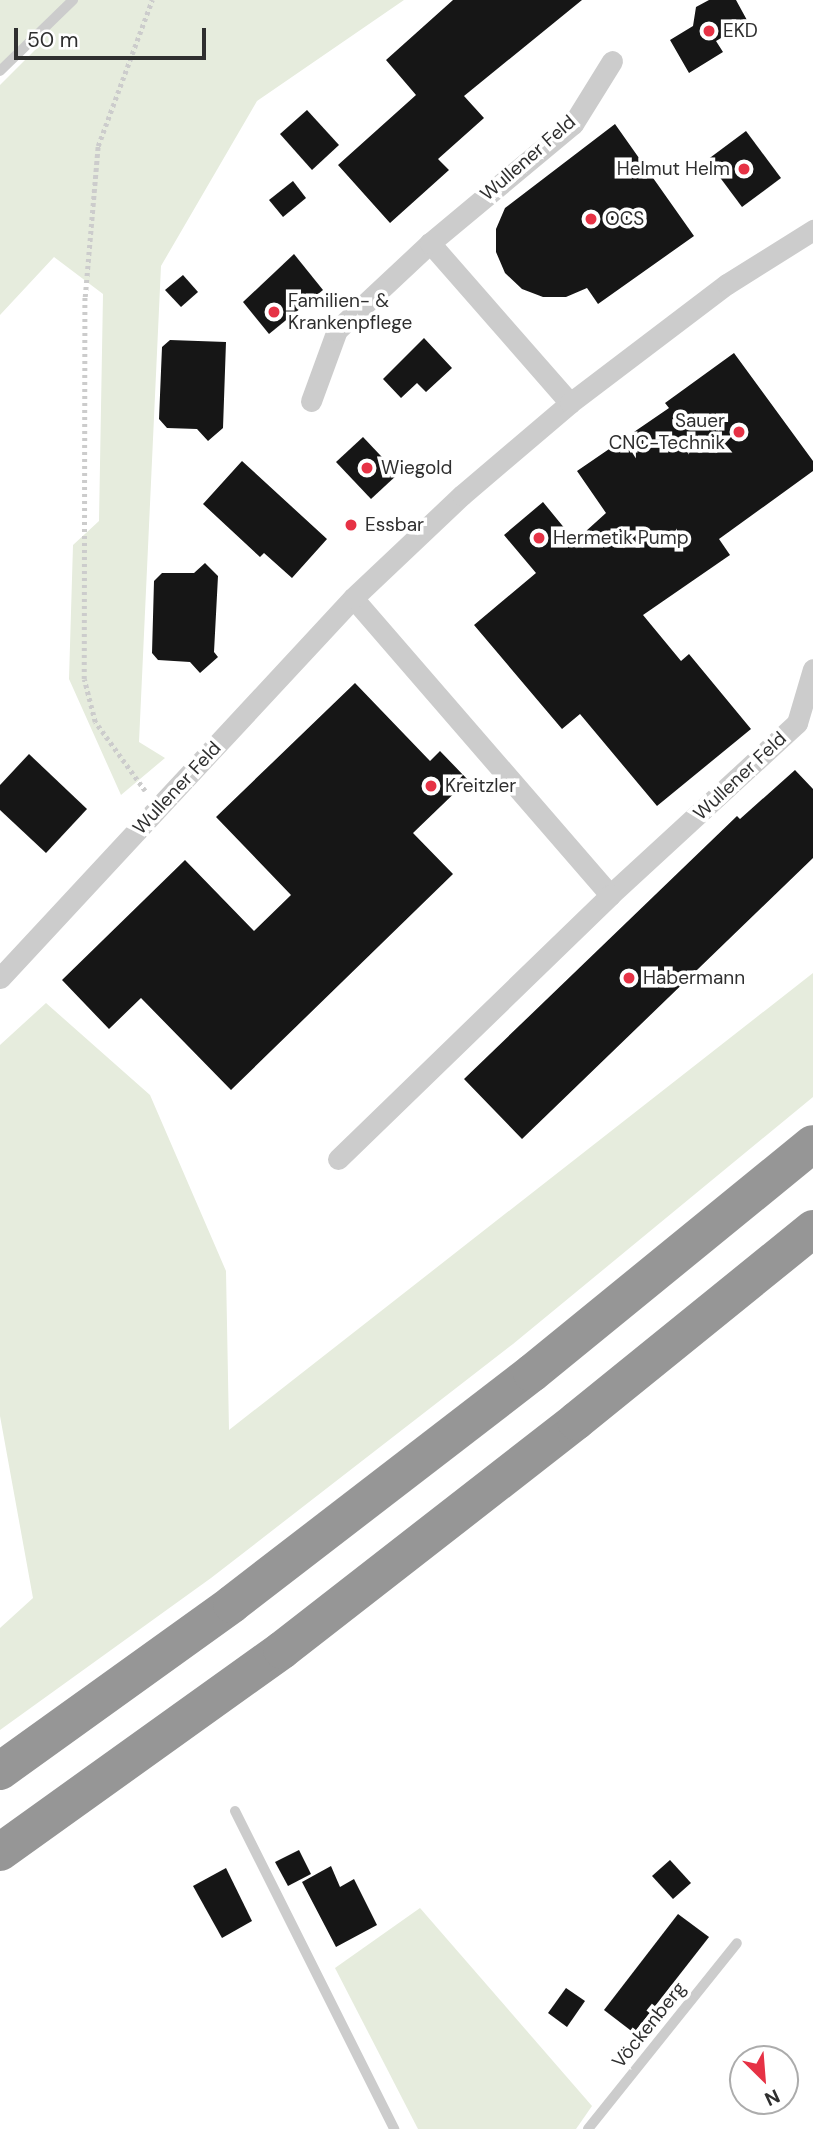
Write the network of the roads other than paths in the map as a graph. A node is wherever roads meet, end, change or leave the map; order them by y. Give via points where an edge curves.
1 (73, 0) edge
2 (612, 61) dead end
3 (0, 71) edge
4 (813, 230) edge
5 (429, 243) junction
6 (311, 401) dead end
7 (570, 403) junction
8 (354, 598) junction
9 (813, 669) edge
10 (610, 895) junction
11 (0, 978) edge
12 (813, 1144) edge
13 (338, 1159) dead end
14 (813, 1228) edge
15 (0, 1771) edge
16 (235, 1811) dead end
17 (0, 1853) edge
18 (737, 1943) dead end
19 (394, 2129) edge
20 (588, 2129) edge

1 - 3 lane
2 - 5 street, Wullener Feld via 573,124
4 - 7 street, Wullener Feld via 727,284
5 - 6 street, Wullener Feld via 337,330
5 - 7 street
7 - 8 street, Wullener Feld via 462,495
8 - 10 street
8 - 11 street, Wullener Feld
9 - 10 street, Wullener Feld via 797,723
10 - 13 street, Wullener Feld
12 - 15 highway via 532,1373 232,1604
14 - 17 highway via 576,1421 282,1650
16 - 19 lane
18 - 20 lane, Vöckenberg

